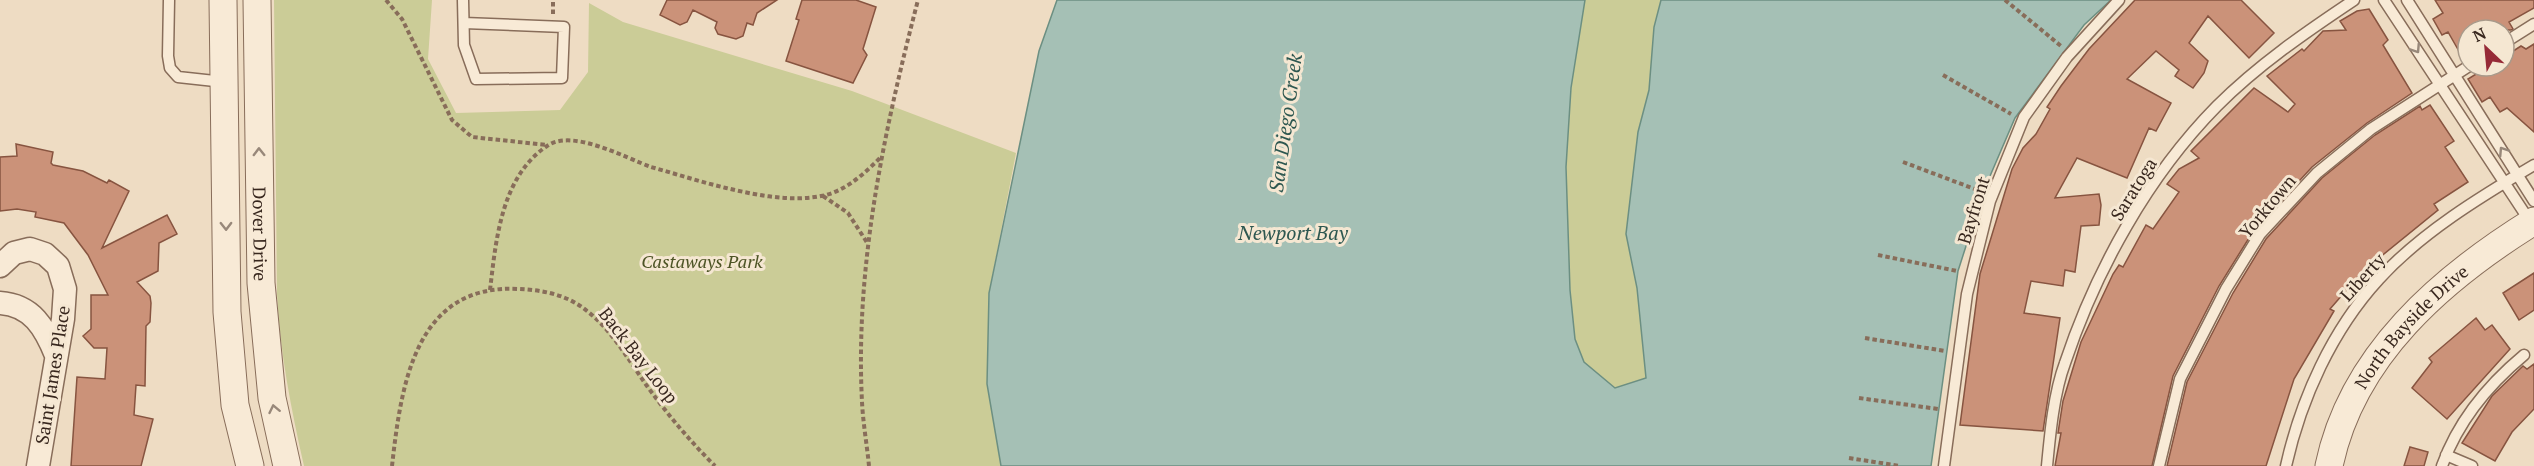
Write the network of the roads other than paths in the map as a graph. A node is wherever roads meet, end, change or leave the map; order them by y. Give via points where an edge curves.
1 (169, 0) edge
2 (223, 0) edge
3 (257, 0) edge
4 (463, 0) edge
5 (2119, 0) edge
6 (2354, 0) edge
7 (2384, 0) edge
8 (2406, 0) edge
9 (464, 24) junction
10 (2534, 24) edge
11 (2516, 36) edge
12 (2455, 76) junction
13 (224, 82) junction
14 (2440, 85) junction
15 (2534, 165) edge
16 (2518, 175) junction
17 (2505, 184) junction
18 (2533, 218) edge
19 (0, 266) edge
20 (0, 303) edge
21 (56, 355) junction
22 (2524, 355) dead end
23 (2446, 455) junction
24 (38, 466) edge
25 (250, 466) edge
26 (287, 466) edge
27 (1944, 466) edge
28 (2047, 466) edge
29 (2159, 466) edge
30 (2286, 466) edge
31 (2329, 466) edge
32 (2442, 466) edge
33 (2472, 466) edge

1 - 13 lane via 170,68 178,77
2 - 13 street, Dover Drive
26 -> 3 street, Dover Drive via 272,398 261,283
4 - 9 lane
5 - 27 lane, Bayfront via 2067,57 2024,117 1990,201 1967,294
6 - 28 lane, Saratoga via 2295,39 2217,106 2156,179 2097,282 2064,365
7 -> 14 lane
8 - 12 lane
9 - 9 lane via 464,45 476,79 562,78 564,27
10 - 11 lane
12 - 14 lane, Yorktown
16 -> 12 lane
13 -> 25 street, Dover Drive via 227,312 235,405
14 - 17 lane
14 - 29 lane, Yorktown via 2371,129 2326,166 2260,234 2226,289 2180,379
15 - 16 lane, Liberty
16 - 17 lane, Liberty
16 - 18 lane
17 - 18 lane
17 - 30 lane, Liberty via 2422,239 2379,279 2348,318 2316,378 2293,434
18 - 31 street, North Bayside Drive via 2419,306 2382,350 2354,395
19 - 21 street, Saint James Place via 14,253 30,249 45,254 58,266 65,289
20 - 21 street via 30,312 45,328
21 - 24 street, Saint James Place
22 - 23 lane via 2473,405
23 - 32 lane
23 - 33 lane

